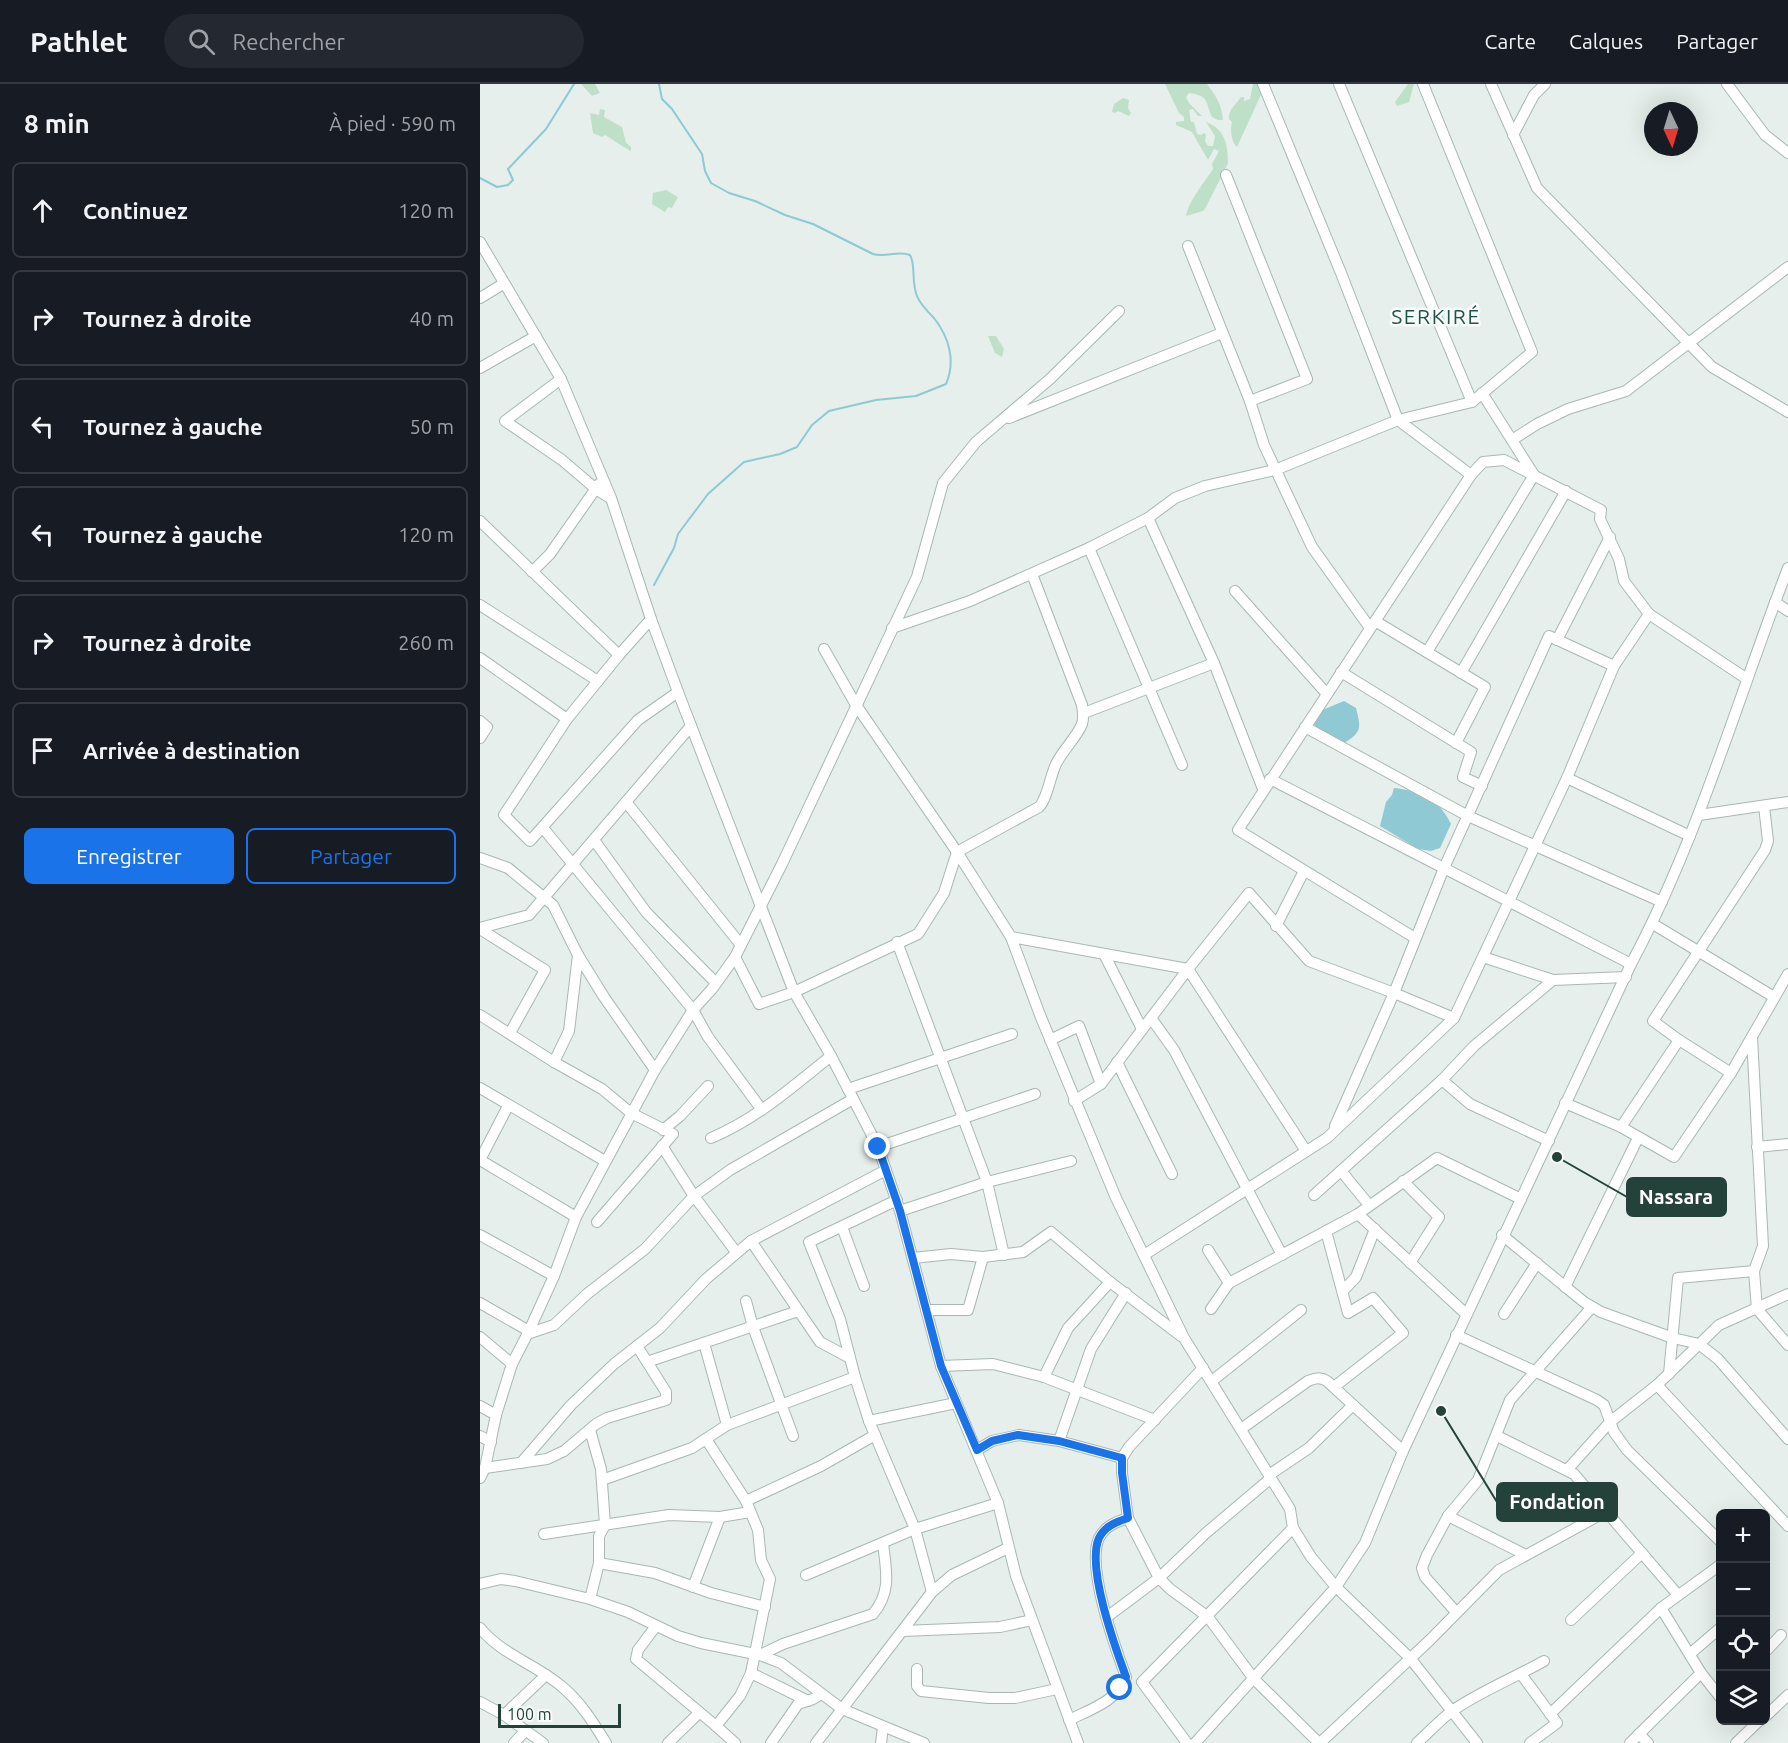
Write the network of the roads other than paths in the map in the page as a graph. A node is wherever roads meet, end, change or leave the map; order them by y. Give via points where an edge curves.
1 (1263, 84) edge
2 (1339, 84) edge
3 (1423, 84) edge
4 (1491, 84) edge
5 (1545, 84) edge
6 (1727, 84) edge
7 (1513, 135) junction
8 (1788, 153) edge
9 (1226, 175) dead end
10 (480, 242) edge
11 (1188, 246) dead end
12 (1788, 267) edge
13 (504, 284) junction
14 (480, 298) edge
15 (1119, 311) dead end
16 (1222, 333) junction
17 (536, 336) junction
18 (1688, 342) junction
19 (480, 368) edge
20 (561, 379) junction
21 (1482, 393) junction
22 (1250, 401) junction
23 (1472, 402) junction
24 (1788, 412) edge
25 (1398, 420) junction
26 (1000, 421) junction
27 (1512, 440) junction
28 (1275, 470) junction
29 (1471, 475) junction
30 (1534, 475) junction
31 (599, 484) junction
32 (1566, 491) junction
33 (1148, 518) junction
34 (480, 520) edge
35 (1610, 537) junction
36 (1089, 548) junction
37 (1788, 568) edge
38 (532, 572) junction
39 (1032, 574) junction
40 (1235, 591) dead end
41 (1775, 602) junction
42 (480, 605) edge
43 (1788, 611) edge
44 (1649, 614) junction
45 (651, 619) junction
46 (1373, 625) junction
47 (892, 628) junction
48 (1557, 640) junction
49 (824, 650) dead end
50 (1427, 652) junction
51 (619, 655) junction
52 (480, 658) edge
53 (1214, 663) junction
54 (1614, 666) junction
55 (1341, 672) junction
56 (1461, 673) junction
57 (1747, 679) junction
58 (598, 681) junction
59 (1149, 688) junction
60 (678, 692) junction
61 (1327, 694) junction
62 (856, 705) junction
63 (1084, 713) junction
64 (567, 719) junction
65 (480, 721) edge
66 (691, 726) junction
67 (1305, 727) junction
68 (480, 738) edge
69 (1456, 743) junction
70 (1182, 765) dead end
71 (1567, 778) junction
72 (1270, 779) junction
73 (1482, 786) junction
74 (1263, 789) junction
75 (626, 802) junction
76 (1788, 802) edge
77 (1764, 806) junction
78 (1699, 815) junction
79 (1468, 816) junction
80 (543, 828) junction
81 (1690, 836) junction
82 (594, 840) junction
83 (1535, 845) junction
84 (957, 852) junction
85 (480, 858) edge
86 (573, 864) junction
87 (1444, 868) junction
88 (1304, 871) junction
89 (544, 898) junction
90 (1509, 901) junction
91 (1662, 902) junction
92 (761, 906) junction
93 (1653, 924) junction
94 (1276, 926) junction
95 (480, 929) edge
96 (1011, 937) junction
97 (1415, 938) junction
98 (897, 942) junction
99 (741, 945) junction
100 (1697, 951) junction
101 (1104, 954) junction
102 (578, 955) junction
103 (735, 957) junction
104 (1483, 957) junction
105 (1631, 964) junction
106 (1188, 969) junction
107 (1788, 974) edge
108 (1626, 977) junction
109 (1553, 980) junction
110 (716, 983) junction
111 (794, 992) junction
112 (1394, 993) junction
113 (1774, 997) junction
114 (693, 1010) junction
115 (480, 1015) edge
116 (1151, 1018) junction
117 (1454, 1018) junction
118 (1142, 1029) junction
119 (510, 1033) junction
120 (1012, 1034) dead end
121 (1752, 1037) junction
122 (1050, 1040) junction
123 (1679, 1040) junction
124 (831, 1056) junction
125 (941, 1058) junction
126 (554, 1062) junction
127 (1117, 1062) junction
128 (655, 1070) junction
129 (1731, 1073) junction
130 (1442, 1080) junction
131 (1101, 1084) junction
132 (708, 1086) dead end
133 (480, 1088) edge
134 (851, 1094) junction
135 (1035, 1094) dead end
136 (1074, 1101) junction
137 (1565, 1103) junction
138 (508, 1106) junction
139 (762, 1110) junction
140 (631, 1113) junction
141 (963, 1118) junction
142 (1621, 1127) junction
143 (663, 1130) junction
144 (1333, 1132) junction
145 (711, 1138) dead end
146 (1638, 1138) junction
147 (1549, 1141) junction
148 (1788, 1144) edge
149 (662, 1146) junction
150 (878, 1147) junction
151 (1757, 1147) junction
152 (1306, 1152) junction
153 (480, 1160) edge
154 (605, 1161) junction
155 (1071, 1161) dead end
156 (886, 1170) junction
157 (1342, 1172) junction
158 (1172, 1174) dead end
159 (1403, 1181) junction
160 (987, 1182) junction
161 (1247, 1189) junction
162 (1314, 1195) dead end
163 (694, 1196) junction
164 (1521, 1199) junction
165 (1369, 1205) junction
166 (898, 1206) junction
167 (1358, 1214) junction
168 (576, 1217) junction
169 (597, 1222) dead end
170 (842, 1227) junction
171 (1375, 1229) junction
172 (1326, 1231) junction
173 (480, 1235) edge
174 (1502, 1236) junction
175 (751, 1241) junction
176 (1208, 1250) dead end
177 (736, 1252) junction
178 (1004, 1255) junction
179 (1144, 1255) junction
180 (1282, 1255) junction
181 (983, 1257) junction
182 (913, 1258) junction
183 (1410, 1263) junction
184 (1537, 1263) junction
185 (1754, 1271) junction
186 (554, 1276) junction
187 (1110, 1282) junction
188 (1229, 1283) junction
189 (864, 1286) dead end
190 (1565, 1287) junction
191 (1343, 1291) junction
192 (1126, 1293) junction
193 (1788, 1294) edge
194 (746, 1301) dead end
195 (480, 1303) edge
196 (1592, 1307) junction
197 (1212, 1309) dead end
198 (1757, 1309) junction
199 (926, 1310) junction
200 (1301, 1310) dead end
201 (798, 1311) junction
202 (1466, 1314) junction
203 (1504, 1314) dead end
204 (753, 1327) junction
205 (528, 1333) junction
206 (1456, 1335) junction
207 (480, 1337) edge
208 (1184, 1338) junction
209 (1673, 1338) junction
210 (704, 1343) junction
211 (1699, 1344) junction
212 (1788, 1345) edge
213 (637, 1346) junction
214 (850, 1358) junction
215 (647, 1362) junction
216 (512, 1364) junction
217 (941, 1366) junction
218 (1203, 1368) junction
219 (1536, 1372) junction
220 (1669, 1374) junction
221 (855, 1377) junction
222 (1044, 1377) junction
223 (1212, 1381) junction
224 (1657, 1385) junction
225 (1334, 1387) junction
226 (1075, 1390) junction
227 (956, 1402) junction
228 (1353, 1405) junction
229 (480, 1406) edge
230 (782, 1406) junction
231 (496, 1415) junction
232 (1155, 1420) junction
233 (870, 1421) junction
234 (1610, 1422) junction
235 (727, 1425) junction
236 (1242, 1429) junction
237 (590, 1430) junction
238 (875, 1435) junction
239 (480, 1436) edge
240 (794, 1436) dead end
241 (1497, 1436) junction
242 (706, 1439) junction
243 (1788, 1439) edge
244 (1059, 1441) junction
245 (491, 1442) junction
246 (977, 1450) junction
247 (1403, 1451) junction
248 (1122, 1458) junction
249 (521, 1463) junction
250 (1567, 1470) junction
251 (482, 1473) edge
252 (1270, 1476) junction
253 (602, 1480) junction
254 (998, 1503) junction
255 (748, 1507) junction
256 (1607, 1511) junction
257 (1448, 1516) junction
258 (720, 1517) junction
259 (1128, 1518) junction
260 (606, 1524) junction
261 (1788, 1526) edge
262 (1293, 1528) junction
263 (915, 1529) junction
264 (544, 1534) dead end
265 (1716, 1537) edge
266 (883, 1543) junction
267 (1008, 1548) junction
268 (1642, 1552) junction
269 (1526, 1555) junction
270 (598, 1563) junction
271 (1716, 1568) edge
272 (806, 1575) dead end
273 (1160, 1578) junction
274 (480, 1584) edge
275 (693, 1587) junction
276 (1336, 1587) junction
277 (932, 1592) junction
278 (1678, 1595) junction
279 (590, 1599) junction
280 (765, 1607) junction
281 (1661, 1608) junction
282 (1456, 1612) junction
283 (1107, 1617) junction
284 (1208, 1617) junction
285 (1032, 1620) junction
286 (1571, 1620) dead end
287 (656, 1626) junction
288 (480, 1628) edge
289 (903, 1631) junction
290 (1716, 1631) edge
291 (1781, 1635) dead end
292 (1770, 1647) edge
293 (1690, 1654) junction
294 (757, 1655) junction
295 (1410, 1658) junction
296 (1544, 1661) dead end
297 (917, 1669) dead end
298 (751, 1673) junction
299 (1701, 1673) junction
300 (1521, 1674) junction
301 (546, 1675) junction
302 (1254, 1679) junction
303 (1057, 1689) junction
304 (1716, 1692) edge
305 (821, 1694) junction
306 (1788, 1695) edge
307 (808, 1701) junction
308 (480, 1702) edge
309 (842, 1709) junction
310 (1451, 1712) junction
311 (1770, 1712) edge
312 (699, 1713) junction
313 (1551, 1714) junction
314 (504, 1715) junction
315 (1069, 1720) junction
316 (1755, 1725) edge
317 (716, 1726) junction
318 (883, 1727) junction
319 (526, 1730) junction
320 (1639, 1734) junction
321 (514, 1743) edge
322 (543, 1743) edge
323 (606, 1743) edge
324 (668, 1743) edge
325 (735, 1743) edge
326 (771, 1743) edge
327 (816, 1743) edge
328 (881, 1743) edge
329 (924, 1743) edge
330 (1078, 1743) edge
331 (1187, 1743) edge
332 (1195, 1743) edge
333 (1319, 1743) edge
334 (1417, 1743) edge
335 (1477, 1743) edge
336 (1530, 1743) edge
337 (1630, 1743) edge
338 (1648, 1743) edge
339 (1736, 1743) edge

1 - 25 street
2 - 23 street
3 - 21 street via 1532,352
4 - 7 street
5 - 7 street via 1534,95
6 - 8 street via 1765,135
7 - 18 street via 1537,188
9 - 22 street via 1307,379
10 - 13 street
11 - 16 street
12 - 18 street
13 - 14 street
13 - 17 street
15 - 26 street via 1050,379
16 - 22 street
16 - 26 street
17 - 19 street
17 - 20 street
18 - 24 street via 1712,367
18 - 27 street via 1626,391 1568,409
20 - 31 street
20 - 31 street via 505,421
21 - 23 street
21 - 27 street
22 - 28 street
23 - 25 street
25 - 28 street
25 - 29 street
26 - 47 street via 976,442 943,483 917,577
27 - 30 street
28 - 33 street via 1205,486 1175,498
28 - 46 street via 1312,547
29 - 30 street via 1483,462 1491,460 1504,460
29 - 46 street
30 - 32 street
30 - 50 street
31 - 38 street via 550,554
31 - 45 street via 611,498
32 - 35 street via 1601,510 1600,519
32 - 56 street
33 - 36 street
33 - 53 street
34 - 38 street
35 - 44 street via 1624,581
35 - 48 street
36 - 39 street
36 - 59 street
37 - 41 street
38 - 51 street
39 - 47 street via 970,602
39 - 63 street
40 - 61 street
41 - 43 street
41 - 57 street
42 - 58 street
44 - 54 street
44 - 57 street
45 - 51 street
45 - 60 street
46 - 50 street
46 - 55 street
47 - 62 street
48 - 54 street
48 - 73 street via 1549,636
49 - 62 street
50 - 56 street
51 - 58 street
52 - 64 street
53 - 59 street
53 - 74 street
54 - 71 street
55 - 61 street
55 - 69 street
56 - 69 street via 1485,687
57 - 78 street
58 - 64 street
59 - 63 street
59 - 70 street
60 - 66 street
60 - 80 street via 638,720
61 - 67 street
62 - 84 street
62 - 92 street
63 - 84 street via 1081,726 1048,783 1044,802
64 - 80 street via 504,815 530,841
65 - 68 street via 488,728
66 - 75 street
66 - 92 street
67 - 72 street
67 - 79 street
69 - 73 street via 1471,752 1463,777
71 - 81 street
71 - 83 street
72 - 74 street
72 - 87 street
73 - 79 street
74 - 88 street via 1238,830
75 - 82 street
75 - 99 street
76 - 77 street
77 - 78 street
77 - 100 street via 1768,841 1765,850
78 - 81 street
79 - 83 street
79 - 87 street
80 - 86 street
81 - 91 street
82 - 86 street
82 - 110 street via 645,912
83 - 90 street
83 - 91 street
84 - 96 street
84 - 98 street via 944,893 918,934
85 - 89 street via 508,868
86 - 89 street
86 - 114 street
87 - 90 street
87 - 97 street
88 - 94 street
88 - 97 street
89 - 95 street via 529,915
89 - 102 street via 553,905
90 - 104 street
90 - 105 street
91 - 93 street
92 - 99 street
92 - 111 street
93 - 100 street
93 - 105 street
94 - 106 street via 1249,893
94 - 112 street via 1309,961
95 - 119 street via 545,970
96 - 101 street
96 - 122 street
97 - 112 street
98 - 111 street
98 - 125 street
99 - 103 street
100 - 113 street
100 - 123 street via 1653,1021
101 - 106 street
101 - 118 street
102 - 126 street via 570,1031
102 - 128 street
103 - 110 street
103 - 111 street via 759,1004
104 - 109 street
104 - 117 street
105 - 108 street
106 - 116 street
106 - 152 street
107 - 113 street
108 - 109 street
108 - 137 street
109 - 130 street via 1474,1046
110 - 114 street
111 - 124 street
112 - 117 street
112 - 144 street
113 - 121 street
114 - 128 street
114 - 139 street
115 - 119 street
116 - 118 street
116 - 161 street via 1174,1050
117 - 144 street
118 - 127 street
119 - 126 street
120 - 125 street
121 - 129 street
121 - 151 street
122 - 131 street via 1079,1026
122 - 136 street
123 - 129 street
123 - 142 street
124 - 134 street
124 - 139 street
125 - 134 street
125 - 141 street
126 - 140 street via 602,1089
127 - 131 street
127 - 158 street
128 - 140 street
129 - 146 street via 1674,1157
130 - 147 street via 1470,1104
130 - 157 street
131 - 136 street
132 - 143 street
133 - 138 street
134 - 150 street
134 - 163 street
135 - 141 street
136 - 179 street
137 - 142 street
137 - 147 street
138 - 153 street
138 - 154 street
139 - 145 street via 736,1128
140 - 143 street
140 - 154 street
141 - 150 street
141 - 160 street
142 - 146 street
143 - 149 street via 673,1134
144 - 152 street
146 - 190 street
147 - 164 street
148 - 151 street
149 - 163 street
149 - 169 street
150 - 156 street
151 - 185 street via 1763,1246
152 - 161 street
153 - 168 street
154 - 168 street
155 - 160 street
156 - 166 street
156 - 175 street
157 - 162 street
157 - 165 street
159 - 164 street via 1437,1158
159 - 165 street
159 - 183 street via 1439,1217
160 - 166 street
160 - 178 street
161 - 179 street
161 - 180 street
163 - 177 street
163 - 205 street via 645,1249 554,1324
164 - 174 street
165 - 167 street
166 - 170 street
166 - 182 street
167 - 171 street
167 - 172 street
168 - 186 street
170 - 189 street
170 - 214 street via 809,1242 840,1319
171 - 183 street
171 - 191 street via 1356,1277
172 - 180 street
172 - 191 street
173 - 186 street
174 - 184 street
174 - 202 street
175 - 177 street
175 - 201 street
176 - 188 street
177 - 213 street
178 - 181 street
178 - 187 street via 1023,1252 1051,1232
179 - 208 street
180 - 188 street
181 - 182 street via 951,1254
181 - 199 street via 968,1310
182 - 199 street
183 - 202 street
184 - 190 street
184 - 203 street
185 - 198 street
185 - 209 street via 1678,1278
186 - 205 street
187 - 192 street
187 - 222 street via 1068,1328
188 - 197 street
190 - 196 street
191 - 225 street via 1348,1313 1373,1298 1403,1334
192 - 208 street
192 - 226 street via 1091,1349
193 - 198 street
194 - 204 street
195 - 205 street
196 - 209 street
196 - 219 street
198 - 211 street via 1719,1325
198 - 212 street
199 - 217 street
200 - 223 street
201 - 204 street
201 - 214 street via 820,1342
202 - 206 street
204 - 210 street
204 - 230 street
205 - 216 street
206 - 219 street
206 - 247 street
207 - 216 street
208 - 218 street
209 - 211 street
209 - 220 street
210 - 215 street
210 - 235 street
211 - 220 street
211 - 243 street via 1718,1359
213 - 215 street
213 - 249 street via 571,1405
214 - 221 street
215 - 237 street via 666,1392 666,1400 607,1418
216 - 231 street
217 - 222 street via 993,1364
217 - 227 street
218 - 223 street
218 - 232 street
219 - 234 street via 1597,1400 1604,1405
219 - 241 street via 1510,1400
220 - 224 street
221 - 230 street
221 - 233 street
222 - 226 street
223 - 236 street
224 - 234 street
224 - 261 street
225 - 228 street
225 - 236 street via 1315,1378
226 - 232 street
226 - 244 street
227 - 233 street
227 - 246 street
228 - 247 street
228 - 252 street via 1309,1448
229 - 231 street
230 - 235 street
230 - 240 street
231 - 245 street
232 - 248 street
233 - 238 street
234 - 250 street
234 - 265 street via 1627,1450
235 - 242 street
236 - 252 street
237 - 249 street via 564,1451 547,1459
237 - 253 street
238 - 255 street
238 - 263 street
239 - 245 street
241 - 250 street
241 - 257 street via 1478,1480
242 - 253 street via 692,1448
242 - 255 street
244 - 246 street via 1018,1435 992,1441
244 - 248 street
245 - 251 street
246 - 254 street
247 - 276 street via 1365,1543
248 - 259 street
249 - 251 street
250 - 256 street
252 - 262 street via 1290,1509
252 - 273 street
253 - 260 street
254 - 263 street
254 - 267 street
255 - 258 street
255 - 280 street via 758,1530 761,1560 770,1579
256 - 268 street
256 - 269 street
257 - 269 street
257 - 282 street via 1422,1568 1425,1577
258 - 260 street via 669,1515
258 - 275 street
259 - 273 street
259 - 283 street via 1110,1525 1095,1549
260 - 264 street
260 - 270 street via 599,1536
262 - 276 street
262 - 284 street
263 - 266 street
263 - 277 street
266 - 272 street
266 - 294 street via 887,1581 882,1604 873,1614
267 - 277 street via 952,1575
267 - 285 street
268 - 278 street
268 - 286 street
269 - 282 street via 1499,1570
270 - 275 street via 655,1573
270 - 279 street
271 - 278 street
273 - 283 street
273 - 284 street
274 - 279 street via 501,1579
275 - 280 street
276 - 295 street
276 - 302 street
277 - 289 street
278 - 281 street
279 - 287 street
280 - 294 street
281 - 293 street
281 - 313 street
282 - 295 street
283 - 315 street via 1126,1677 1124,1683 1103,1704
284 - 302 street
284 - 331 street via 1142,1682
285 - 289 street via 1000,1627
285 - 303 street
287 - 294 street via 701,1643
287 - 312 street via 636,1659
288 - 301 street via 490,1641
289 - 309 street
290 - 293 street
291 - 292 street
293 - 299 street
294 - 298 street
294 - 305 street via 782,1663
295 - 310 street
295 - 333 street
296 - 300 street
297 - 303 street via 917,1686 921,1690 1015,1698
298 - 307 street
298 - 317 street via 740,1696
299 - 304 street
299 - 320 street
300 - 310 street
300 - 313 street
301 - 314 street
301 - 323 street via 581,1706
302 - 332 street
302 - 333 street
303 - 315 street
305 - 307 street
305 - 309 street
306 - 311 street
307 - 326 street via 798,1704
308 - 314 street
309 - 318 street
309 - 327 street
310 - 334 street
310 - 335 street
312 - 317 street
312 - 324 street
313 - 336 street via 1557,1723
314 - 319 street
315 - 330 street
316 - 339 street
317 - 325 street
318 - 328 street
318 - 329 street
319 - 321 street
319 - 322 street
320 - 337 street
320 - 338 street

